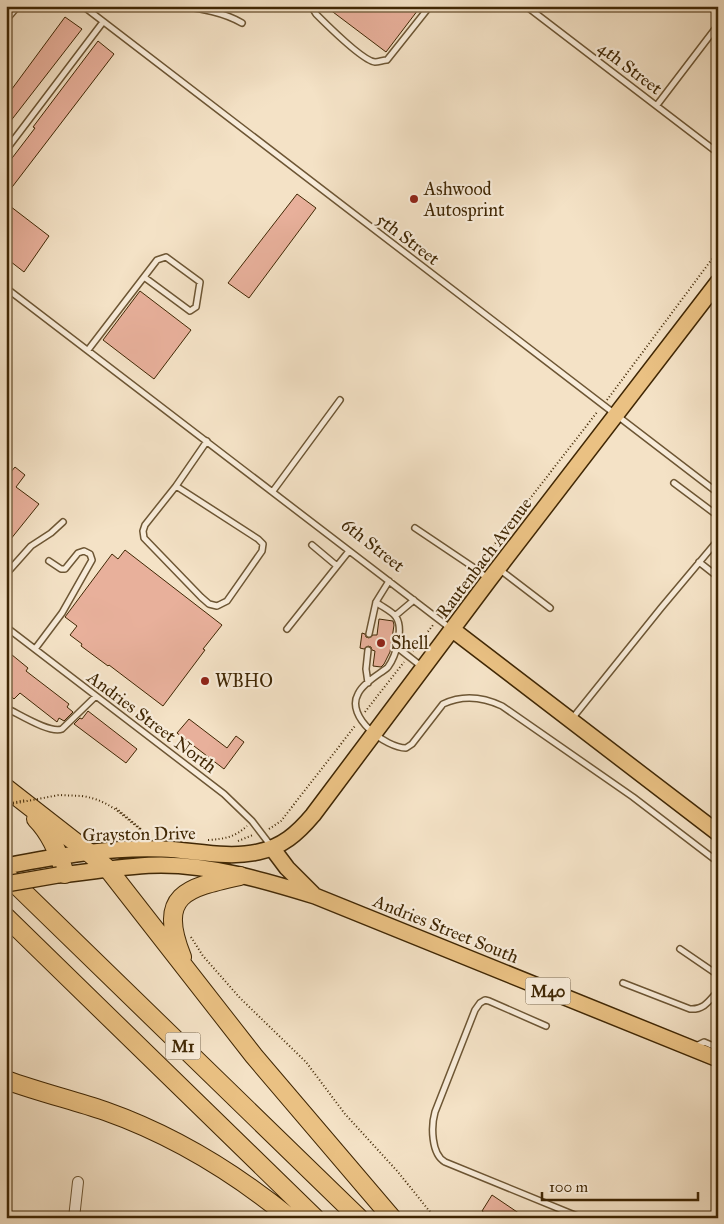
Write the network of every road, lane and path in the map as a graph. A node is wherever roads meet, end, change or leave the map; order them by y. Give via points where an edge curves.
1 (18, 6) edge
2 (181, 6) edge
3 (311, 6) edge
4 (430, 6) edge
5 (526, 6) edge
6 (87, 7) edge
7 (6, 20) edge
8 (103, 22) junction
9 (242, 23) dead end
10 (718, 25) edge
11 (657, 106) junction
12 (6, 150) edge
13 (718, 153) edge
14 (144, 277) junction
15 (718, 282) edge
16 (6, 288) edge
17 (88, 350) junction
18 (340, 400) dead end
19 (617, 415) junction
20 (207, 441) junction
21 (674, 483) dead end
22 (176, 486) junction
23 (273, 491) junction
24 (718, 493) edge
25 (718, 516) edge
26 (62, 522) dead end
27 (415, 528) dead end
28 (718, 540) edge
29 (312, 545) dead end
30 (349, 551) junction
31 (49, 561) dead end
32 (699, 562) junction
33 (338, 566) junction
34 (6, 574) edge
35 (494, 574) junction
36 (718, 576) edge
37 (389, 581) junction
38 (414, 600) junction
39 (376, 602) junction
40 (550, 608) dead end
41 (395, 616) junction
42 (6, 627) edge
43 (287, 630) dead end
44 (453, 630) junction
45 (369, 634) dead end
46 (398, 648) junction
47 (35, 650) junction
48 (368, 650) dead end
49 (424, 668) junction
50 (368, 682) junction
51 (96, 696) junction
52 (6, 708) edge
53 (571, 720) junction
54 (374, 734) junction
55 (6, 788) edge
56 (6, 792) edge
57 (6, 804) edge
58 (252, 821) junction
59 (718, 832) edge
60 (151, 836) dead end
61 (200, 840) dead end
62 (272, 848) junction
63 (88, 852) junction
64 (54, 857) junction
65 (718, 862) edge
66 (6, 866) edge
67 (108, 870) junction
68 (6, 875) edge
69 (61, 875) junction
70 (240, 876) junction
71 (6, 884) edge
72 (315, 896) junction
73 (6, 918) edge
74 (190, 936) dead end
75 (680, 949) dead end
76 (187, 972) junction
77 (718, 975) edge
78 (623, 983) dead end
79 (718, 991) edge
80 (546, 1026) dead end
81 (718, 1048) edge
82 (692, 1050) junction
83 (718, 1059) edge
84 (6, 1080) edge
85 (78, 1182) dead end
86 (74, 1218) edge
87 (290, 1218) edge
88 (315, 1218) edge
89 (360, 1218) edge
90 (392, 1218) edge
91 (435, 1218) edge
92 (582, 1218) edge

1 - 7 lane
2 - 9 lane via 230,16
3 - 4 lane via 353,47 376,62 387,60
5 - 11 lane, 4th Street
6 - 8 lane, 5th Street
8 - 12 lane
8 - 19 lane, 5th Street
10 - 11 lane
11 - 13 lane, 4th Street
14 - 14 lane via 157,260 166,257 200,282 196,307 190,312
14 - 17 lane
15 - 19 main road, Rautenbach Avenue
16 - 17 lane, 6th Street
17 - 20 lane, 6th Street
18 - 23 lane
19 - 24 lane, 5th Street
19 - 35 main road, Rautenbach Avenue
20 - 22 lane
20 - 23 lane, 6th Street
21 - 25 lane
22 - 22 lane via 263,544 227,601 218,606 201,598 144,538 142,531 145,525
23 - 30 lane, 6th Street
26 - 34 lane via 31,546
27 - 35 lane via 476,569
28 - 32 lane
29 - 33 lane
30 - 33 lane
30 - 37 lane, 6th Street
31 - 47 lane via 65,569 78,553 84,551 92,560 62,614
32 - 36 lane
32 - 53 lane
33 - 43 lane
35 - 40 lane
35 - 44 main road, Rautenbach Avenue
37 - 38 lane, 6th Street
37 - 39 lane
38 - 41 lane
38 - 44 lane, 6th Street
39 - 41 lane
39 - 45 lane
41 - 46 lane
42 - 47 lane, Andries Street North
44 - 49 main road, Rautenbach Avenue
44 - 53 main road, 6th Street
46 - 49 lane
46 - 50 lane via 388,667
47 - 51 lane, Andries Street North
48 - 50 lane
49 - 54 main road, Rautenbach Avenue
50 - 54 lane via 358,692 355,706 360,719
51 - 52 lane via 58,731
51 - 58 lane, Andries Street North via 224,794
53 - 59 main road, 6th Street
54 - 62 main road, Rautenbach Avenue via 302,828 286,842
54 - 65 lane via 399,748 406,748 443,704 486,699 502,706 633,797
55 - 63 highway
56 - 64 highway via 45,828
57 - 60 path, bridge via 59,794 97,797 110,803
58 - 61 path via 227,839
58 - 62 lane, Andries Street North
62 - 63 main road, Grayston Drive via 256,853 233,854 162,849
62 - 72 main road
63 - 64 main road, Grayston Drive
63 - 67 highway
64 - 66 main road, Grayston Drive
64 - 69 highway
67 - 69 main road, Grayston Drive / M40
67 - 70 main road, Grayston Drive / M40 via 162,865
67 - 76 highway
68 - 89 highway, M1
69 - 71 main road, Grayston Drive / M40, bridge
70 - 72 main road, Andries Street South / M40
70 - 76 highway via 197,886 178,902 172,926
72 - 82 main road, Andries Street South / M40
73 - 88 highway, M1
74 - 91 path via 240,998 306,1062 345,1114
75 - 77 lane
76 - 90 highway
78 - 79 lane via 697,1009
80 - 92 lane via 485,1000 480,1003 435,1112 434,1143 438,1156 445,1162
81 - 82 lane via 704,1042
82 - 83 main road, Andries Street South / M40
84 - 87 highway via 106,1111 189,1148 260,1193
85 - 86 street

